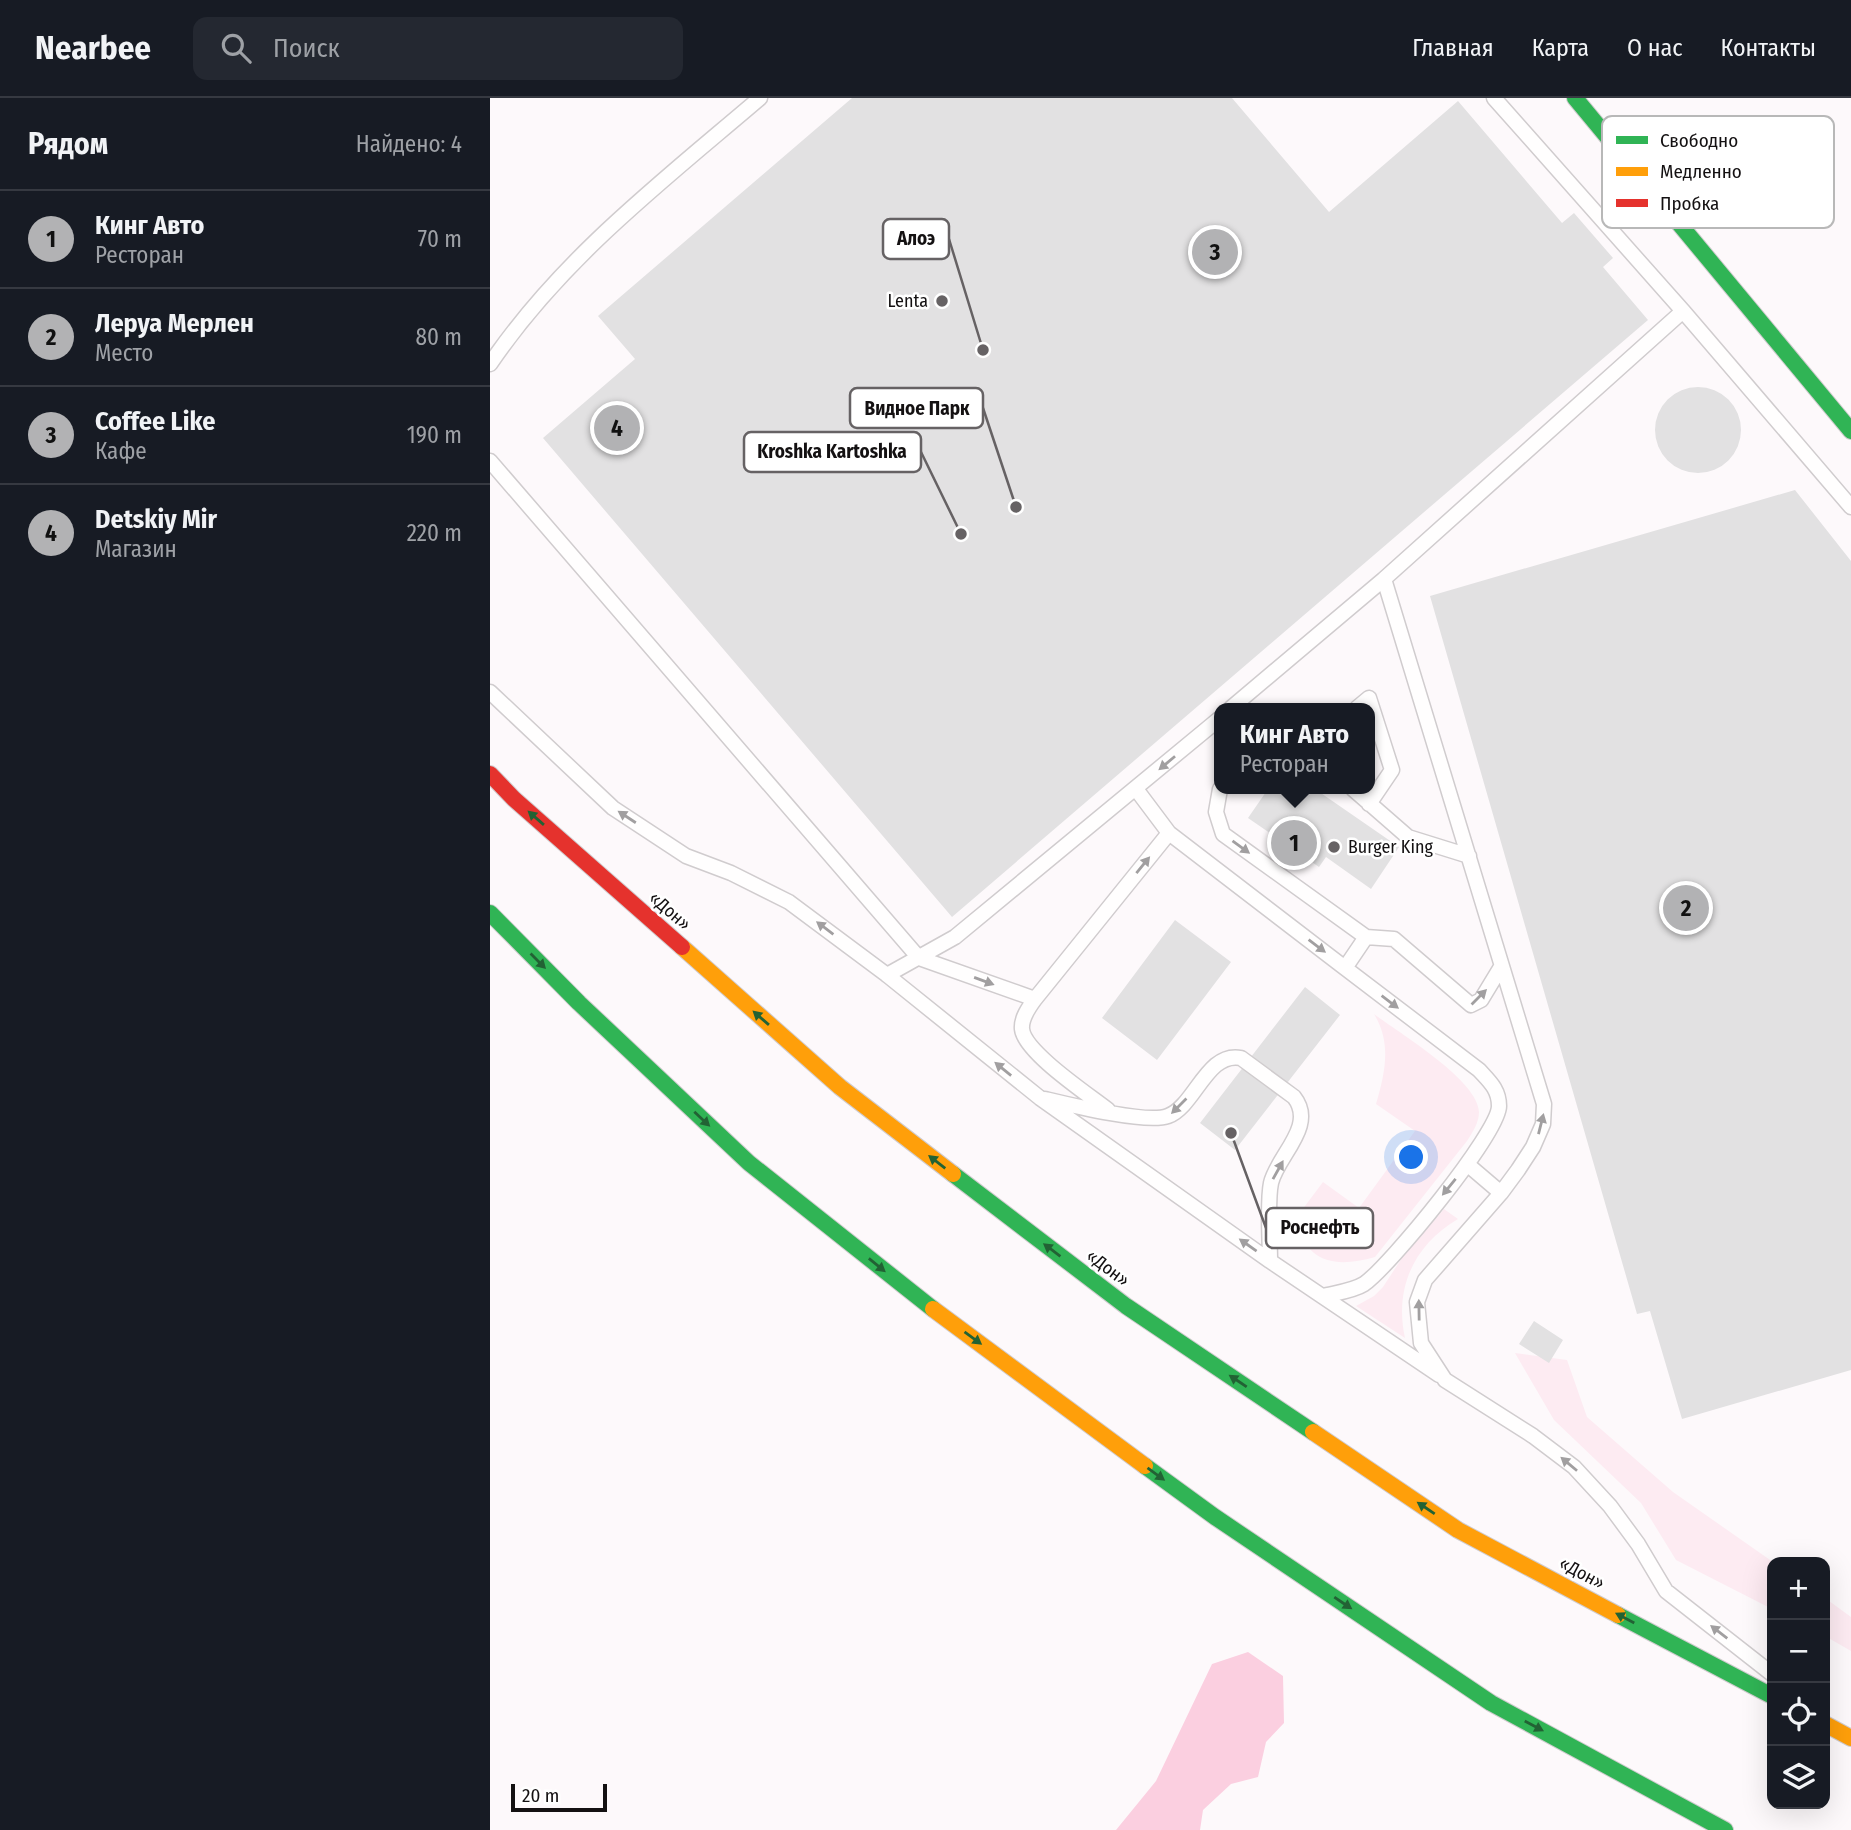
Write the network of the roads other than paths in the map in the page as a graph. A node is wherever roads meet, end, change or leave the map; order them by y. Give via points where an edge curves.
1 (760, 98) edge
2 (1494, 98) edge
3 (1575, 98) edge
4 (1602, 131) edge
5 (1602, 220) edge
6 (1609, 228) edge
7 (1683, 228) edge
8 (1683, 312) junction
9 (490, 364) edge
10 (1851, 431) edge
11 (490, 461) edge
12 (1851, 507) edge
13 (1384, 579) junction
14 (490, 692) edge
15 (1237, 703) edge
16 (1375, 717) edge
17 (1214, 723) edge
18 (490, 774) edge
19 (1136, 789) junction
20 (1219, 794) edge
21 (1358, 794) edge
22 (1369, 804) junction
23 (1169, 833) junction
24 (1469, 856) junction
25 (490, 913) edge
26 (1366, 937) junction
27 (919, 958) junction
28 (1501, 967) junction
29 (1345, 968) junction
30 (887, 975) junction
31 (1035, 999) junction
32 (1040, 1098) junction
33 (1111, 1113) junction
34 (1467, 1164) junction
35 (1501, 1193) junction
36 (1270, 1261) junction
37 (1323, 1296) junction
38 (1446, 1380) junction
39 (1767, 1670) edge
40 (1767, 1693) edge
41 (1830, 1720) edge
42 (1830, 1726) edge
43 (1851, 1737) edge
44 (1725, 1830) edge

1 - 9 lane via 609,227 544,294
2 - 5 lane
3 - 4 main road
6 - 8 lane
7 - 10 main road
8 - 12 lane
8 - 13 lane
11 - 27 lane
13 - 15 lane
13 - 24 lane
30 -> 14 lane via 789,902 686,856 612,808
16 - 22 lane via 1392,770
17 -> 19 lane
40 -> 18 main road, «Дон» via 1458,1530 1126,1306 840,1087
19 - 23 lane
19 - 27 lane via 955,937
20 -> 26 lane via 1216,812 1223,834
21 - 22 lane
22 - 24 lane via 1408,837
23 -> 29 lane
31 -> 23 lane
24 - 28 lane
25 -> 44 main road via 749,1163 929,1306 1214,1517 1491,1703
26 -> 28 lane via 1394,939 1471,1005 1481,1000
26 - 29 lane
27 - 30 lane
27 -> 31 lane
35 -> 28 lane via 1533,1147 1545,1104
29 -> 34 lane via 1496,1087 1499,1108 1492,1128
32 -> 30 lane
31 - 33 lane via 1022,1030 1033,1051
32 - 33 lane
36 -> 32 lane
36 -> 33 lane via 1271,1182 1300,1124 1294,1097 1241,1058 1232,1057 1215,1067 1165,1118
34 - 35 lane
34 -> 37 lane via 1379,1271 1361,1286
38 -> 35 lane via 1421,1343 1417,1302 1425,1280
36 - 37 lane
37 - 38 lane
39 -> 38 lane via 1666,1591 1617,1515 1574,1467
41 - 43 lane
42 - 43 main road

